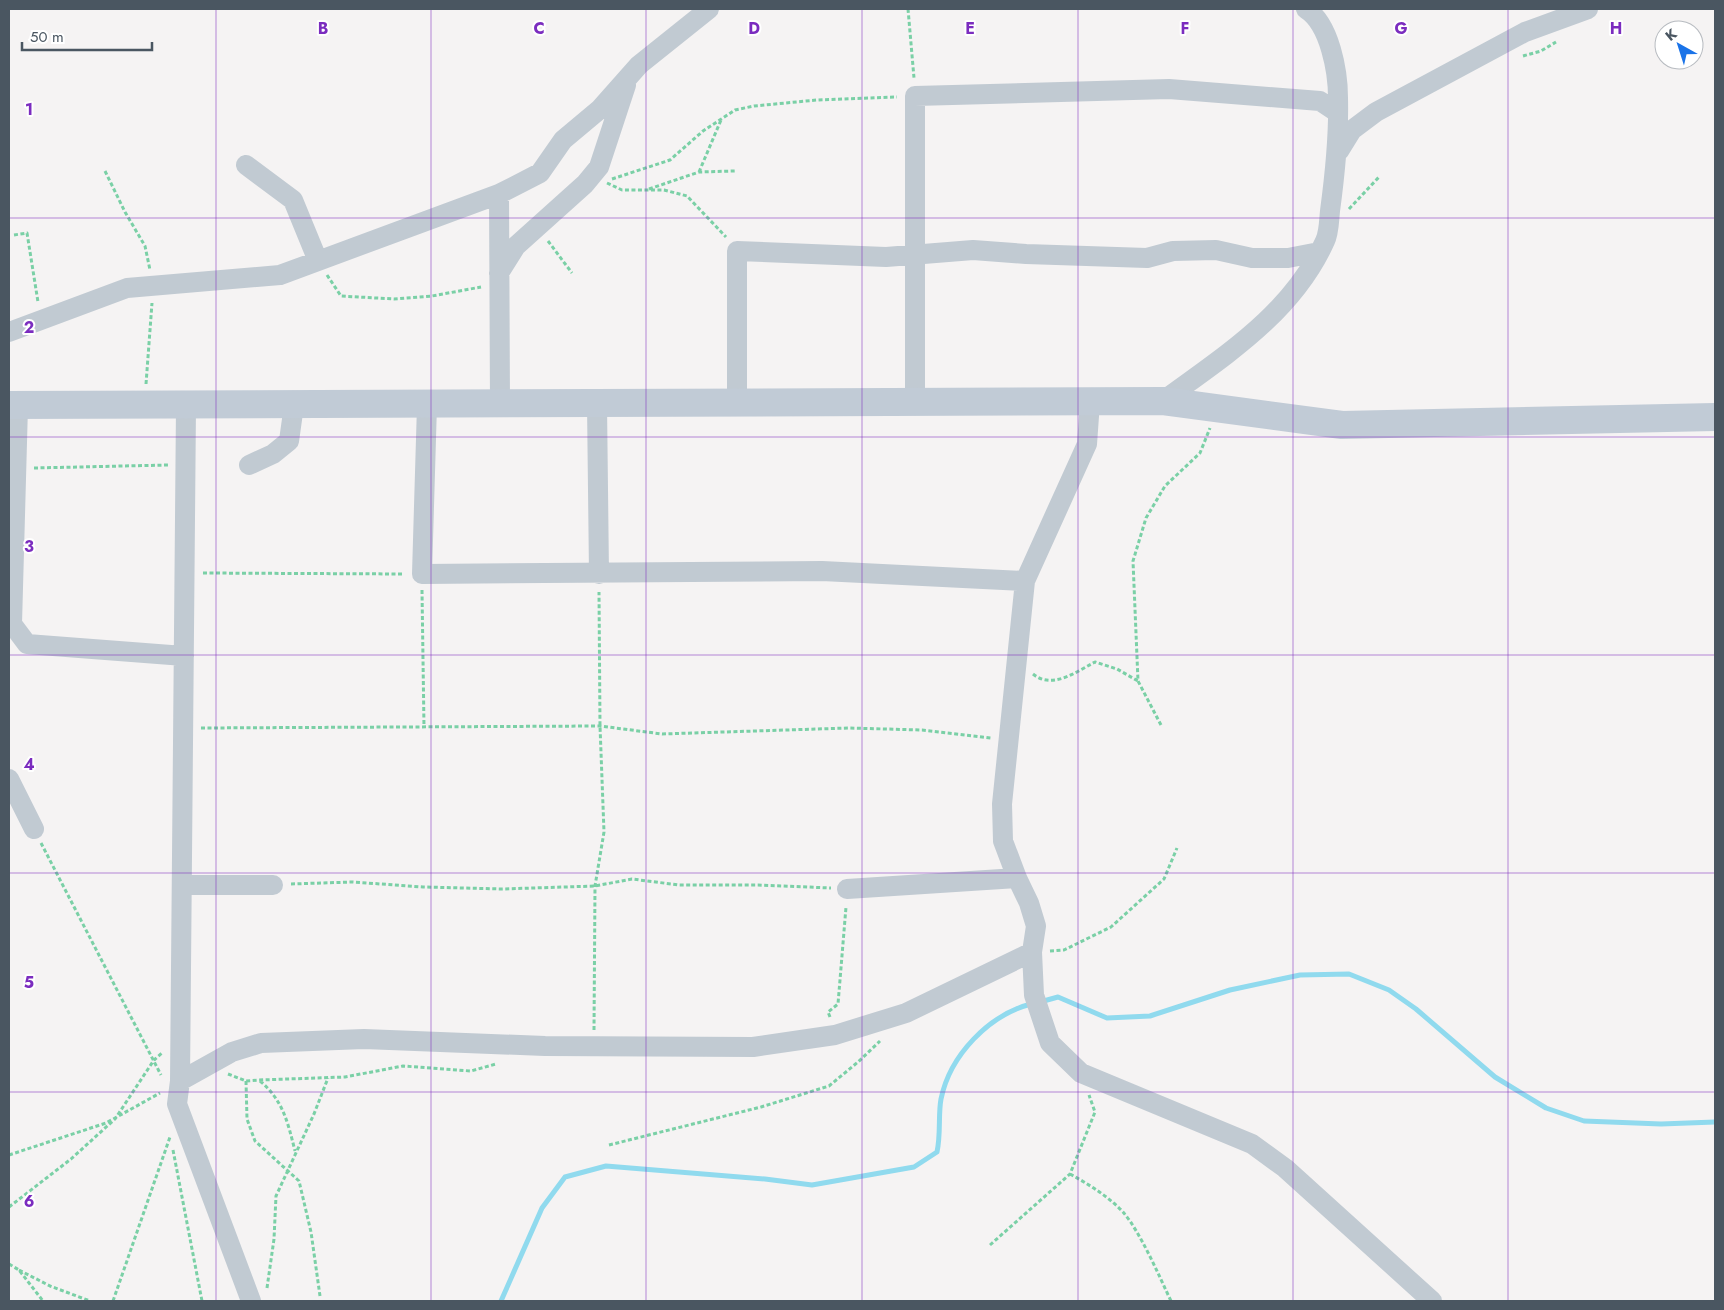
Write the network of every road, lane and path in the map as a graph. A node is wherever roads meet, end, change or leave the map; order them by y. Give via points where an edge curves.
1 (708, 9) edge
2 (908, 9) edge
3 (1306, 9) edge
4 (1588, 9) edge
5 (629, 76) junction
6 (915, 96) junction
7 (1338, 113) junction
8 (722, 119) junction
9 (1336, 155) junction
10 (246, 165) dead end
11 (105, 171) dead end
12 (735, 171) dead end
13 (699, 172) junction
14 (1379, 177) dead end
15 (646, 190) junction
16 (498, 194) junction
17 (1347, 213) dead end
18 (538, 226) junction
19 (14, 235) dead end
20 (737, 251) junction
21 (1319, 252) junction
22 (915, 256) junction
23 (318, 261) junction
24 (572, 273) dead end
25 (499, 278) junction
26 (154, 285) junction
27 (42, 320) junction
28 (9, 332) edge
29 (1163, 401) junction
30 (915, 402) junction
31 (1090, 402) junction
32 (737, 403) junction
33 (500, 404) junction
34 (597, 404) junction
35 (13, 405) edge
36 (294, 405) junction
37 (427, 405) junction
38 (145, 406) junction
39 (186, 406) junction
40 (1218, 409) junction
41 (1715, 417) edge
42 (186, 465) junction
43 (249, 465) dead end
44 (12, 469) edge
45 (185, 573) junction
46 (422, 574) junction
47 (599, 574) junction
48 (1025, 581) junction
49 (184, 656) junction
50 (1015, 659) junction
51 (1138, 681) junction
52 (1162, 725) dead end
53 (600, 726) junction
54 (424, 727) junction
55 (183, 728) junction
56 (1007, 739) junction
57 (9, 779) edge
58 (16, 814) edge
59 (34, 829) joint
60 (1177, 848) dead end
61 (1017, 878) junction
62 (182, 885) junction
63 (273, 885) joint
64 (595, 886) junction
65 (847, 889) junction
66 (1032, 952) junction
67 (906, 1013) junction
68 (835, 1035) junction
69 (594, 1046) junction
70 (504, 1062) dead end
71 (206, 1067) junction
72 (1081, 1074) junction
73 (328, 1078) junction
74 (259, 1080) junction
75 (180, 1081) junction
76 (246, 1081) junction
77 (177, 1104) junction
78 (115, 1118) junction
79 (170, 1136) junction
80 (609, 1145) dead end
81 (295, 1151) junction
82 (9, 1154) edge
83 (287, 1170) junction
84 (1070, 1174) junction
85 (9, 1207) edge
86 (990, 1245) dead end
87 (9, 1264) edge
88 (19, 1270) junction
89 (320, 1296) dead end
90 (256, 1298) edge
91 (43, 1301) edge
92 (90, 1301) edge
93 (112, 1301) edge
94 (202, 1301) edge
95 (1171, 1301) edge
96 (1432, 1301) edge

1 - 5 street
2 - 6 path
3 - 7 street via 1313,13 1327,38 1338,76
4 - 9 street via 1525,32 1376,112 1352,130
5 - 16 street via 600,109 563,140 540,173
5 - 18 street via 599,167
6 - 7 street via 1169,89 1320,101
6 - 8 path via 754,106 734,110
6 - 22 street
7 - 9 street
8 - 13 path
8 - 15 path via 670,160 602,181 622,190
9 - 21 street via 1326,240
10 - 23 street via 293,200
11 - 26 path via 145,246
12 - 13 path
13 - 15 path
14 - 17 path
15 - 20 path via 664,190 687,196
16 - 23 street
16 - 25 street
18 - 24 path
18 - 25 street via 516,246
19 - 27 path via 27,233
20 - 22 street
20 - 32 street
21 - 22 street via 1288,258 1252,258 1216,250 1173,251 1148,258 973,250
21 - 29 street via 1302,283 1255,333
22 - 30 street
23 - 25 path via 341,296 413,298
23 - 26 street via 280,275
25 - 33 street
26 - 27 street via 127,288
26 - 38 path
27 - 28 street
29 - 31 street
29 - 40 street
30 - 31 street
30 - 32 street
31 - 48 street via 1087,444
32 - 34 street
33 - 34 street
33 - 37 street
34 - 47 street
35 - 38 street
35 - 44 street
36 - 37 street
36 - 39 street
36 - 43 street via 289,441 274,454
37 - 46 street
38 - 39 street
39 - 42 street
40 - 41 street via 1342,425
40 - 51 path via 1200,453 1165,486 1146,518 1133,561
42 - 44 path
42 - 45 street
44 - 49 street via 12,624 27,644
45 - 46 path
45 - 49 street
46 - 47 street
46 - 54 path
47 - 48 street via 822,571
47 - 53 path
48 - 50 street
49 - 55 street
50 - 51 path via 1038,679 1051,682 1095,662
50 - 56 street
51 - 52 path
53 - 54 path
53 - 56 path via 662,734 848,728
53 - 64 path via 604,832
54 - 55 path
55 - 62 street
56 - 61 street via 1003,841
57 - 58 street
58 - 59 street
59 - 78 path via 154,1060
60 - 66 path via 1164,879 1112,927 1064,950
61 - 65 street
61 - 66 street via 1036,926
62 - 63 street
62 - 75 street
63 - 64 path via 353,882 492,889
64 - 65 path via 632,879 679,885
64 - 69 path
65 - 68 path via 838,1004 828,1012
66 - 67 street
66 - 72 street via 1034,995 1050,1043
67 - 68 street
67 - 80 path via 858,1062 829,1086 761,1107
68 - 69 street via 753,1048
69 - 71 street via 364,1039 261,1042 232,1052
70 - 73 path via 471,1071 403,1066
71 - 75 street
71 - 76 path
72 - 84 path via 1095,1112
72 - 96 street via 1252,1144 1285,1168
73 - 74 path
73 - 81 path
74 - 76 path
74 - 81 path via 273,1092 286,1114
75 - 77 street
75 - 78 path
76 - 83 path via 247,1119 255,1141
77 - 79 path
77 - 90 street via 196,1158
78 - 82 path
78 - 85 path via 71,1159
79 - 93 path
79 - 94 path
81 - 83 path
83 - 89 path via 299,1182 311,1232
83 - 90 path via 276,1196 267,1288
84 - 86 path
84 - 95 path via 1096,1188 1123,1213 1150,1257
87 - 88 path
88 - 91 path
88 - 92 path

